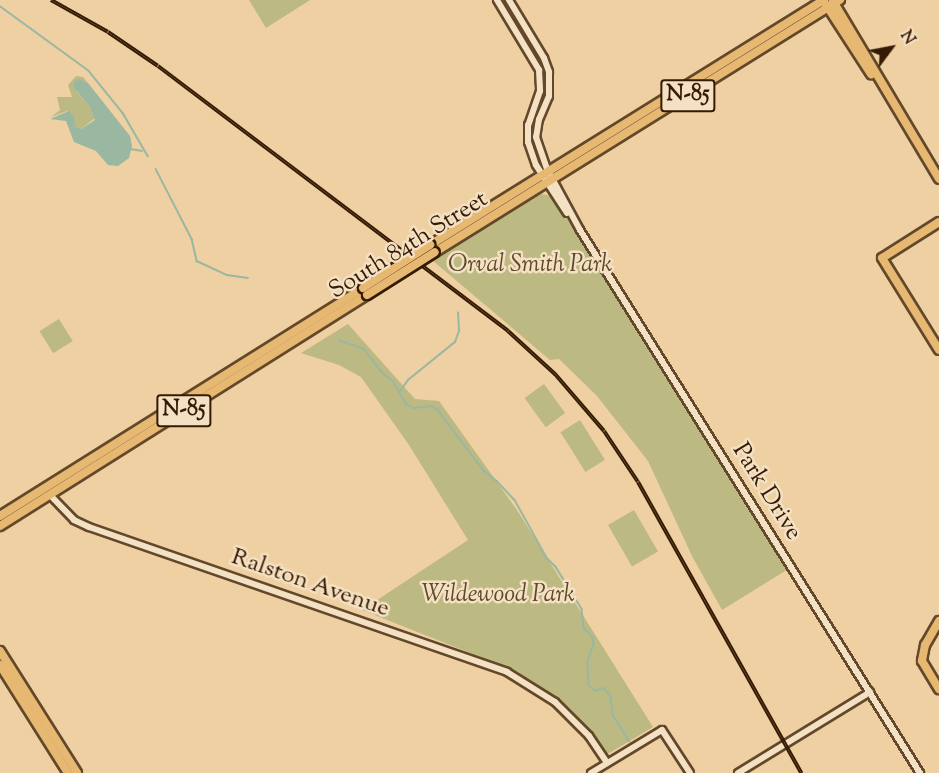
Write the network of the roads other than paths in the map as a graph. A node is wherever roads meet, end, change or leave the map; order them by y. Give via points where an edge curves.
1 (497, 0) edge
2 (509, 0) edge
3 (829, 2) edge
4 (545, 173) junction
5 (939, 179) edge
6 (550, 181) junction
7 (939, 222) edge
8 (433, 248) junction
9 (365, 291) junction
10 (939, 350) edge
11 (86, 463) junction
12 (50, 495) junction
13 (0, 516) edge
14 (0, 526) edge
15 (939, 621) edge
16 (0, 651) edge
17 (0, 665) edge
18 (939, 689) edge
19 (870, 692) junction
20 (607, 763) junction
21 (68, 773) edge
22 (76, 773) edge
23 (591, 773) edge
24 (690, 773) edge
25 (738, 773) edge
26 (920, 773) edge

1 - 4 street, Park Drive via 539,70 540,91 527,136 532,158
2 - 4 street, Park Drive via 549,72 549,96 536,137
3 - 4 main road, South 84th Street / N-85
3 - 5 main road
3 - 6 main road, South 84th Street / N-85
4 - 6 street, Park Drive
4 - 8 main road, South 84th Street / N-85
6 - 8 main road, South 84th Street / N-85
6 - 19 street, Park Drive
7 - 10 main road via 882,258
8 - 9 main road, South 84th Street / N-85, bridge
9 - 11 main road, South 84th Street / N-85
9 - 12 main road, South 84th Street / N-85
11 - 12 main road via 52,488
11 - 13 main road, South 84th Street / N-85
12 - 14 main road, South 84th Street / N-85
12 - 20 street, Ralston Avenue via 74,520 89,527 507,672 556,703 589,736
15 - 18 main road via 925,645 922,660
16 - 22 main road
17 - 21 main road
19 - 25 street
19 - 26 street, Park Drive
20 - 23 street
20 - 24 street via 662,730

